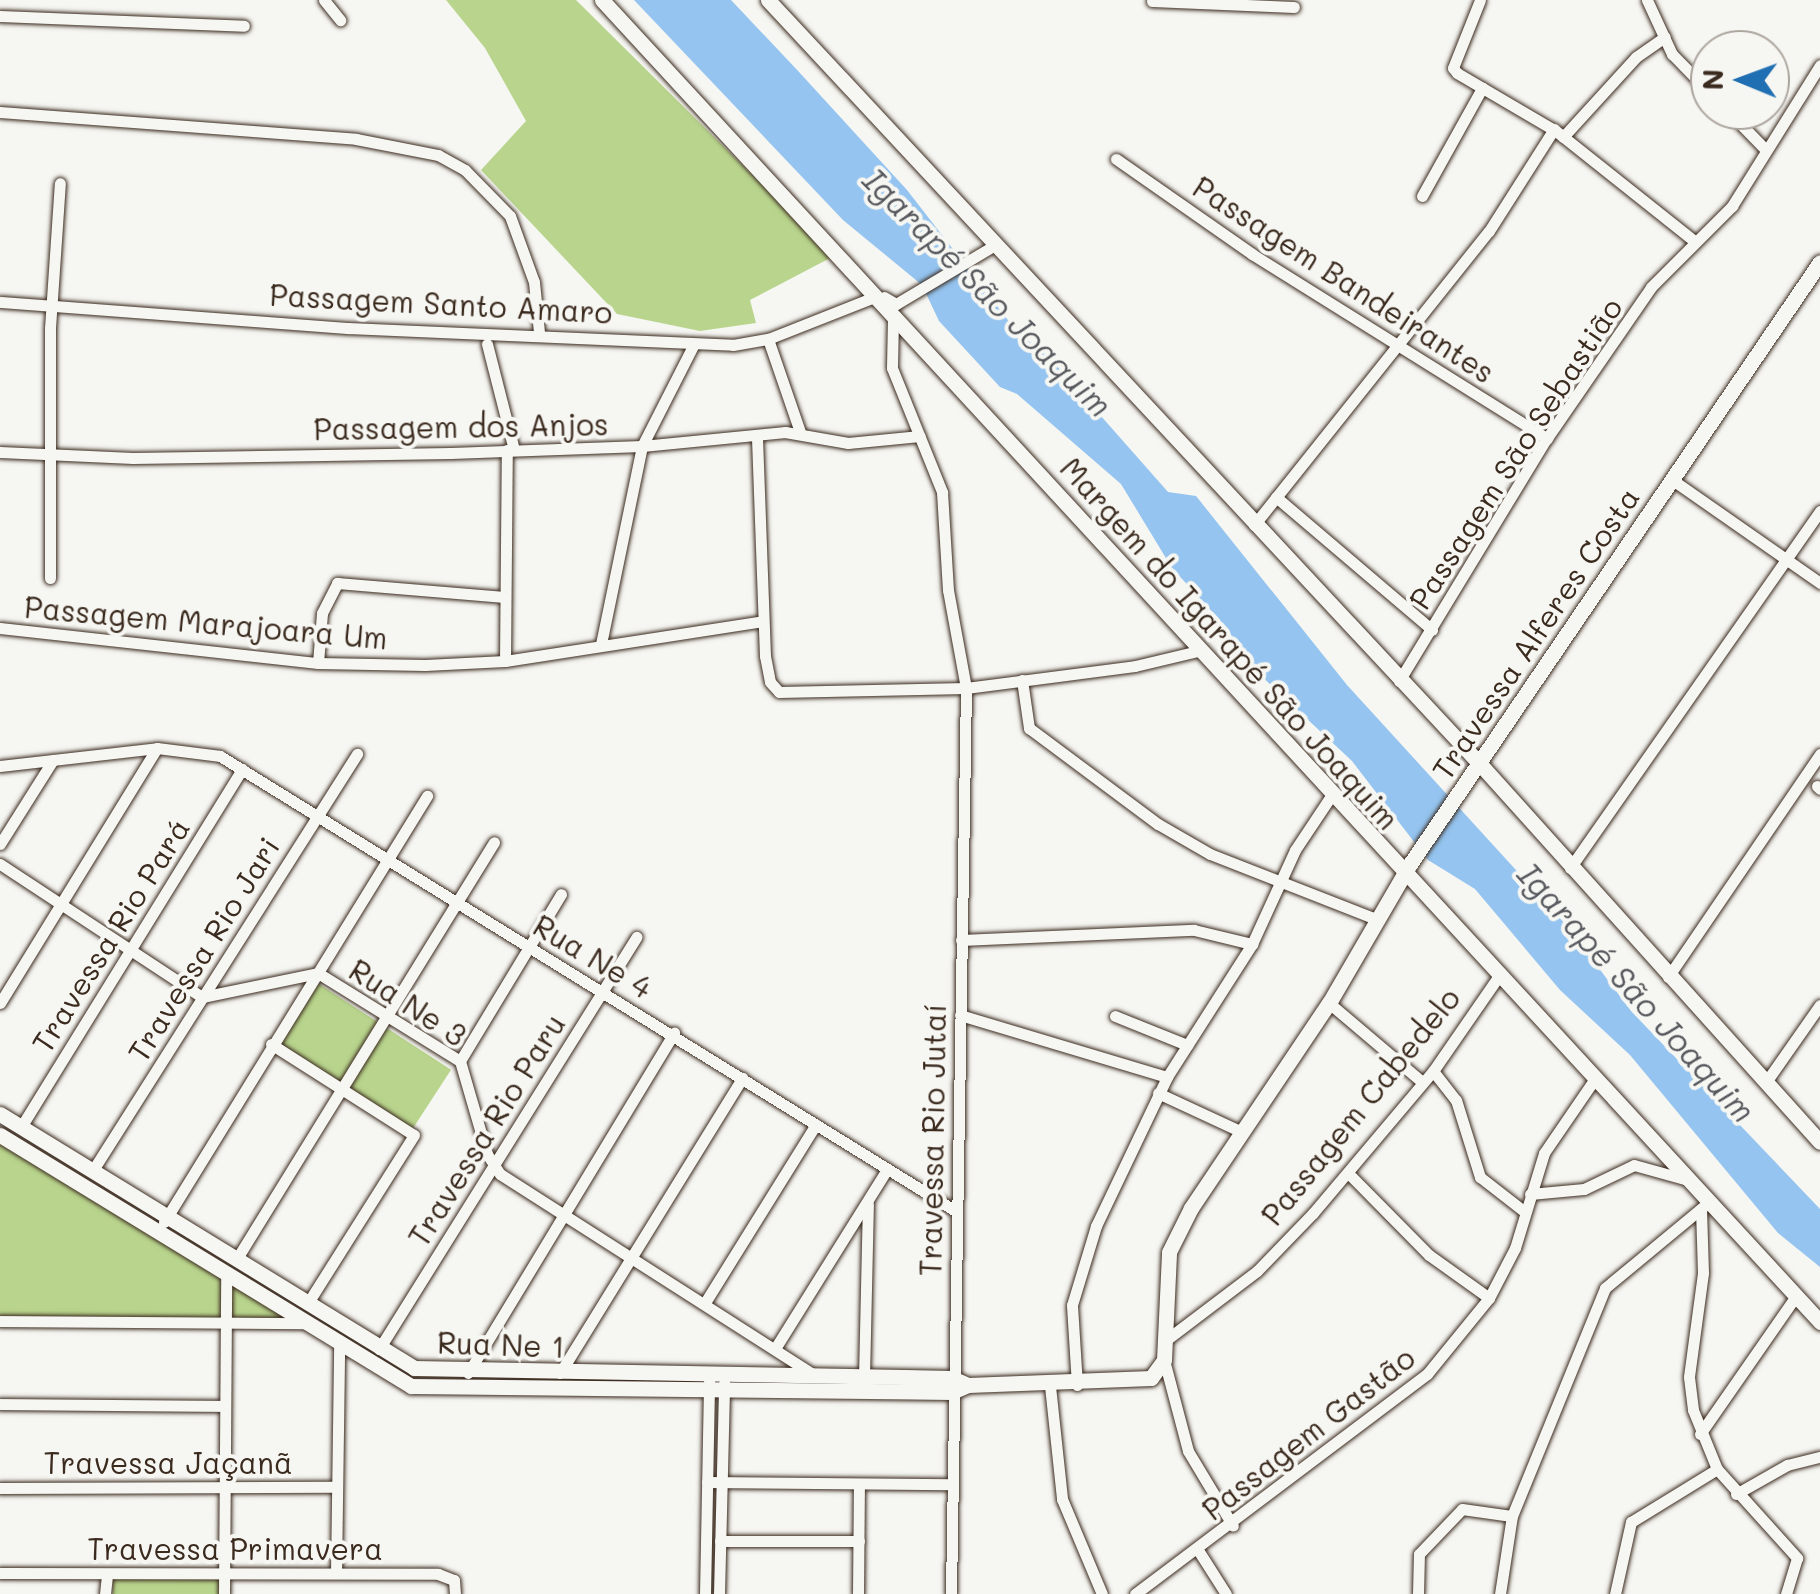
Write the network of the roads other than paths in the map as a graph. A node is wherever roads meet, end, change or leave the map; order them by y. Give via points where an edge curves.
1 (324, 0) edge
2 (602, 0) edge
3 (768, 0) edge
4 (1480, 0) edge
5 (1152, 2) edge
6 (1198, 2) edge
7 (1652, 3) edge
8 (1294, 7) dead end
9 (0, 16) edge
10 (340, 20) dead end
11 (244, 26) dead end
12 (1665, 37) junction
13 (1820, 66) edge
14 (1690, 72) edge
15 (1482, 88) junction
16 (0, 112) edge
17 (1746, 130) edge
18 (1559, 134) junction
19 (1764, 148) junction
20 (1116, 159) dead end
21 (60, 183) dead end
22 (1422, 196) dead end
23 (1693, 240) junction
24 (995, 245) junction
25 (1820, 262) edge
26 (857, 282) junction
27 (872, 298) junction
28 (0, 302) edge
29 (51, 304) junction
30 (893, 319) junction
31 (539, 332) junction
32 (768, 339) junction
33 (487, 344) dead end
34 (694, 344) junction
35 (1398, 344) junction
36 (800, 432) junction
37 (920, 436) junction
38 (758, 438) junction
39 (1547, 438) junction
40 (642, 446) junction
41 (510, 450) junction
42 (0, 452) edge
43 (49, 455) junction
44 (1671, 480) junction
45 (1276, 497) junction
46 (1820, 511) edge
47 (1254, 525) junction
48 (1786, 559) junction
49 (50, 578) dead end
50 (1820, 583) edge
51 (504, 597) junction
52 (763, 621) junction
53 (0, 628) edge
54 (1432, 630) junction
55 (601, 644) junction
56 (1202, 650) junction
57 (505, 661) junction
58 (318, 664) junction
59 (1022, 680) junction
60 (1399, 681) junction
61 (966, 688) junction
62 (157, 748) junction
63 (357, 754) dead end
64 (1820, 754) edge
65 (53, 760) junction
66 (0, 766) edge
67 (1477, 768) junction
68 (242, 769) junction
69 (426, 796) dead end
70 (1330, 796) junction
71 (317, 815) junction
72 (494, 842) dead end
73 (0, 844) edge
74 (388, 858) junction
75 (0, 864) edge
76 (1570, 868) junction
77 (1407, 869) junction
78 (1281, 879) junction
79 (561, 894) dead end
80 (62, 902) junction
81 (459, 903) junction
82 (1378, 920) junction
83 (636, 937) dead end
84 (961, 940) junction
85 (1252, 944) junction
86 (529, 946) junction
87 (131, 947) junction
88 (318, 973) junction
89 (1498, 977) junction
90 (1668, 977) junction
91 (602, 990) junction
92 (202, 997) junction
93 (0, 1003) edge
94 (1329, 1003) junction
95 (1820, 1006) edge
96 (960, 1015) junction
97 (1115, 1016) dead end
98 (387, 1017) junction
99 (674, 1034) junction
100 (271, 1044) junction
101 (1186, 1046) junction
102 (460, 1061) junction
103 (1433, 1070) junction
104 (1166, 1077) junction
105 (1596, 1077) junction
106 (742, 1078) junction
107 (1421, 1081) junction
108 (1766, 1082) junction
109 (341, 1089) junction
110 (1158, 1093) junction
111 (0, 1114) edge
112 (816, 1124) junction
113 (21, 1127) junction
114 (1240, 1132) junction
115 (0, 1135) edge
116 (1820, 1142) edge
117 (492, 1166) junction
118 (93, 1170) junction
119 (886, 1172) junction
120 (1348, 1174) junction
121 (1690, 1181) junction
122 (1530, 1194) junction
123 (868, 1200) junction
124 (1705, 1205) junction
125 (954, 1210) junction
126 (1526, 1212) junction
127 (560, 1216) junction
128 (166, 1218) junction
129 (157, 1233) junction
130 (634, 1258) junction
131 (236, 1260) junction
132 (226, 1275) junction
133 (1796, 1296) junction
134 (1490, 1298) junction
135 (706, 1300) junction
136 (307, 1304) junction
137 (0, 1321) edge
138 (1820, 1322) edge
139 (226, 1324) junction
140 (305, 1324) junction
141 (1166, 1340) junction
142 (339, 1345) junction
143 (374, 1346) junction
144 (776, 1347) junction
145 (359, 1358) junction
146 (1164, 1360) junction
147 (468, 1373) junction
148 (560, 1374) junction
149 (816, 1376) junction
150 (864, 1377) junction
151 (716, 1384) junction
152 (958, 1385) junction
153 (1077, 1385) junction
154 (1050, 1386) junction
155 (0, 1404) edge
156 (225, 1406) junction
157 (1700, 1434) junction
158 (1820, 1457) edge
159 (1717, 1469) junction
160 (707, 1482) junction
161 (722, 1483) junction
162 (859, 1484) junction
163 (952, 1484) junction
164 (224, 1485) junction
165 (337, 1487) junction
166 (0, 1488) edge
167 (1736, 1494) junction
168 (1512, 1516) junction
169 (1234, 1526) junction
170 (859, 1541) junction
171 (715, 1545) junction
172 (1198, 1550) junction
173 (0, 1573) edge
174 (224, 1573) junction
175 (336, 1573) junction
176 (106, 1574) junction
177 (105, 1594) edge
178 (224, 1594) edge
179 (455, 1594) edge
180 (705, 1594) edge
181 (719, 1594) edge
182 (858, 1594) edge
183 (951, 1594) edge
184 (1102, 1594) edge
185 (1135, 1594) edge
186 (1226, 1594) edge
187 (1418, 1594) edge
188 (1500, 1594) edge
189 (1616, 1594) edge
190 (1786, 1594) edge

1 - 10 street
2 - 26 street, Margem do Igarapé São Joaquim
3 - 24 street
4 - 15 street via 1453,68
5 - 6 street
6 - 8 street
7 - 12 street
9 - 11 street
12 - 14 street
12 - 18 street via 1636,56
13 - 19 street, Passagem São Sebastião
15 - 18 street
15 - 22 street
16 - 31 street via 356,139 438,155 465,170 510,216 534,282
17 - 19 street
18 - 23 street
18 - 35 street
19 - 23 street, Passagem São Sebastião via 1732,206
20 - 35 street, Passagem Bandeirantes
21 - 29 street
23 - 39 street, Passagem São Sebastião via 1651,287
24 - 26 street via 893,305 864,278
24 - 47 street
25 - 44 street, Travessa Alferes Costa
26 - 27 street, Margem do Igarapé São Joaquim
27 - 30 street, Margem do Igarapé São Joaquim
27 - 32 street, Passagem Santo Amaro
28 - 29 street, Passagem Santo Amaro
29 - 31 street, Passagem Santo Amaro via 348,328
29 - 43 street
30 - 37 street, Travessa Rio Jutaí via 889,355
30 - 56 street, Margem do Igarapé São Joaquim
31 - 34 street, Passagem Santo Amaro
32 - 34 street, Passagem Santo Amaro
32 - 36 street
33 - 41 street
34 - 40 street
35 - 39 street, Passagem Bandeirantes
35 - 45 street
36 - 37 street, Passagem dos Anjos via 848,443
36 - 38 street, Passagem dos Anjos
37 - 61 street, Travessa Rio Jutaí via 942,492 948,590
38 - 40 street, Passagem dos Anjos
38 - 52 street
39 - 54 street, Passagem São Sebastião
40 - 41 street, Passagem dos Anjos
40 - 55 street
41 - 43 street, Passagem dos Anjos
41 - 51 street
42 - 43 street, Passagem dos Anjos
43 - 49 street
44 - 48 street
44 - 67 street, Travessa Alferes Costa
45 - 47 street
45 - 54 street
46 - 48 street
47 - 60 street
48 - 50 street
48 - 76 street
51 - 57 street
51 - 58 street via 337,583 326,596
52 - 55 street, Passagem Marajoara Um
52 - 61 street via 770,682 788,695
53 - 58 street, Passagem Marajoara Um
54 - 60 street, Passagem São Sebastião
55 - 57 street, Passagem Marajoara Um
56 - 59 street
56 - 70 street, Margem do Igarapé São Joaquim
57 - 58 street, Passagem Marajoara Um
59 - 61 street
59 - 78 street via 1025,718 1034,732 1186,842
60 - 67 street
61 - 84 street, Travessa Rio Jutaí
62 - 65 street
62 - 68 street, Rua Ne 4 via 203,750
62 - 80 street
63 - 71 street, Travessa Rio Jari
64 - 90 street
65 - 66 street
65 - 73 street
67 - 76 street
67 - 77 street, Travessa Alferes Costa
68 - 71 street, Rua Ne 4
68 - 87 street, Travessa Rio Pará
69 - 74 street
70 - 77 street, Margem do Igarapé São Joaquim
70 - 78 street
71 - 74 street, Rua Ne 4
71 - 92 street, Travessa Rio Jari
72 - 81 street
74 - 81 street, Rua Ne 4
74 - 88 street
75 - 80 street
76 - 90 street
77 - 82 street, Travessa Alferes Costa
77 - 89 street, Margem do Igarapé São Joaquim
78 - 82 street
78 - 85 street
79 - 86 street
80 - 87 street
80 - 93 street
81 - 86 street, Rua Ne 4
81 - 98 street
82 - 94 street, Travessa Alferes Costa
83 - 91 street, Travessa Rio Paru
84 - 85 street via 1194,930
84 - 96 street, Travessa Rio Jutaí
85 - 101 street
86 - 91 street, Rua Ne 4
86 - 102 street
87 - 92 street
87 - 113 street, Travessa Rio Pará
88 - 92 street, Rua Ne 3
88 - 98 street, Rua Ne 3
88 - 100 street
89 - 103 street, Passagem Cabedelo
89 - 105 street, Margem do Igarapé São Joaquim
90 - 108 street
91 - 99 street, Rua Ne 4
91 - 117 street, Travessa Rio Paru
92 - 118 street, Travessa Rio Jari
94 - 107 street
94 - 114 street, Travessa Alferes Costa
95 - 108 street
96 - 104 street
96 - 125 street, Travessa Rio Jutaí
97 - 101 street
98 - 102 street, Rua Ne 3
98 - 109 street
99 - 106 street, Rua Ne 4
99 - 127 street
100 - 109 street
100 - 128 street
101 - 104 street
102 - 117 street, Rua Ne 3
103 - 107 street, Passagem Cabedelo
103 - 126 street via 1456,1100 1480,1178
104 - 110 street
105 - 121 street, Margem do Igarapé São Joaquim
105 - 122 street, Passagem Gastão via 1556,1129
106 - 112 street, Rua Ne 4
106 - 130 street
107 - 120 street, Passagem Cabedelo
108 - 116 street
109 - 131 street
109 - 136 street via 413,1132 412,1139
110 - 114 street
110 - 153 street via 1080,1268 1071,1332
111 - 113 street, Rua Ne 1
112 - 119 street, Rua Ne 4
112 - 135 street
113 - 118 street, Rua Ne 1
114 - 141 street, Travessa Alferes Costa via 1169,1252
115 - 129 street, Rua Ne 1
117 - 127 street
117 - 143 street, Travessa Rio Paru
118 - 128 street, Rua Ne 1
119 - 123 street
119 - 125 street, Rua Ne 4
120 - 134 street via 1428,1255
120 - 141 street, Passagem Cabedelo via 1257,1272
121 - 122 street via 1634,1165 1584,1189
121 - 124 street, Margem do Igarapé São Joaquim
122 - 126 street, Passagem Gastão
123 - 144 street
123 - 150 street
124 - 133 street, Margem do Igarapé São Joaquim
124 - 157 street via 1689,1376
124 - 168 street via 1604,1288
125 - 152 street, Travessa Rio Jutaí
126 - 134 street, Passagem Gastão
127 - 130 street
127 - 147 street
128 - 129 street
128 - 131 street, Rua Ne 1
129 - 132 street, Rua Ne 1
130 - 135 street
130 - 148 street
131 - 136 street, Rua Ne 1
132 - 139 street
132 - 140 street, Rua Ne 1
133 - 138 street, Margem do Igarapé São Joaquim
133 - 157 street
134 - 169 street, Passagem Gastão via 1427,1374
135 - 144 street
136 - 143 street, Rua Ne 1
137 - 139 street
139 - 140 street
139 - 156 street
140 - 142 street, Rua Ne 1
141 - 146 street, Travessa Alferes Costa
142 - 145 street, Rua Ne 1
142 - 165 street
143 - 145 street
143 - 147 street, Rua Ne 1 via 414,1368
144 - 149 street
145 - 151 street, Rua Ne 1 via 411,1386
146 - 153 street via 1151,1378
146 - 169 street via 1188,1451
147 - 148 street, Rua Ne 1
148 - 151 street, Rua Ne 1
149 - 150 street, Rua Ne 1
149 - 151 street, Rua Ne 1
150 - 152 street, Rua Ne 1
151 - 152 street, Rua Ne 1
151 - 160 street
151 - 161 street
152 - 154 street
152 - 163 street, Travessa Rio Jutaí
153 - 154 street
154 - 184 street via 1062,1499
155 - 156 street
156 - 164 street
157 - 159 street
158 - 167 street via 1786,1465
159 - 167 street
159 - 189 street via 1630,1522
160 - 161 street
160 - 171 street
161 - 162 street
161 - 171 street
162 - 163 street
162 - 170 street
163 - 183 street, Travessa Rio Jutaí
164 - 165 street, Travessa Jaçanã
164 - 166 street, Travessa Jaçanã
164 - 174 street
165 - 175 street
167 - 190 street via 1798,1558
168 - 187 street via 1462,1509 1419,1554
168 - 188 street
169 - 172 street, Passagem Gastão
170 - 171 street
170 - 182 street
171 - 180 street
171 - 181 street
172 - 185 street, Passagem Gastão
172 - 186 street
173 - 176 street, Travessa Primavera
174 - 175 street, Travessa Primavera
174 - 176 street, Travessa Primavera
174 - 178 street
175 - 179 street, Travessa Primavera via 438,1574 451,1577
176 - 177 street

